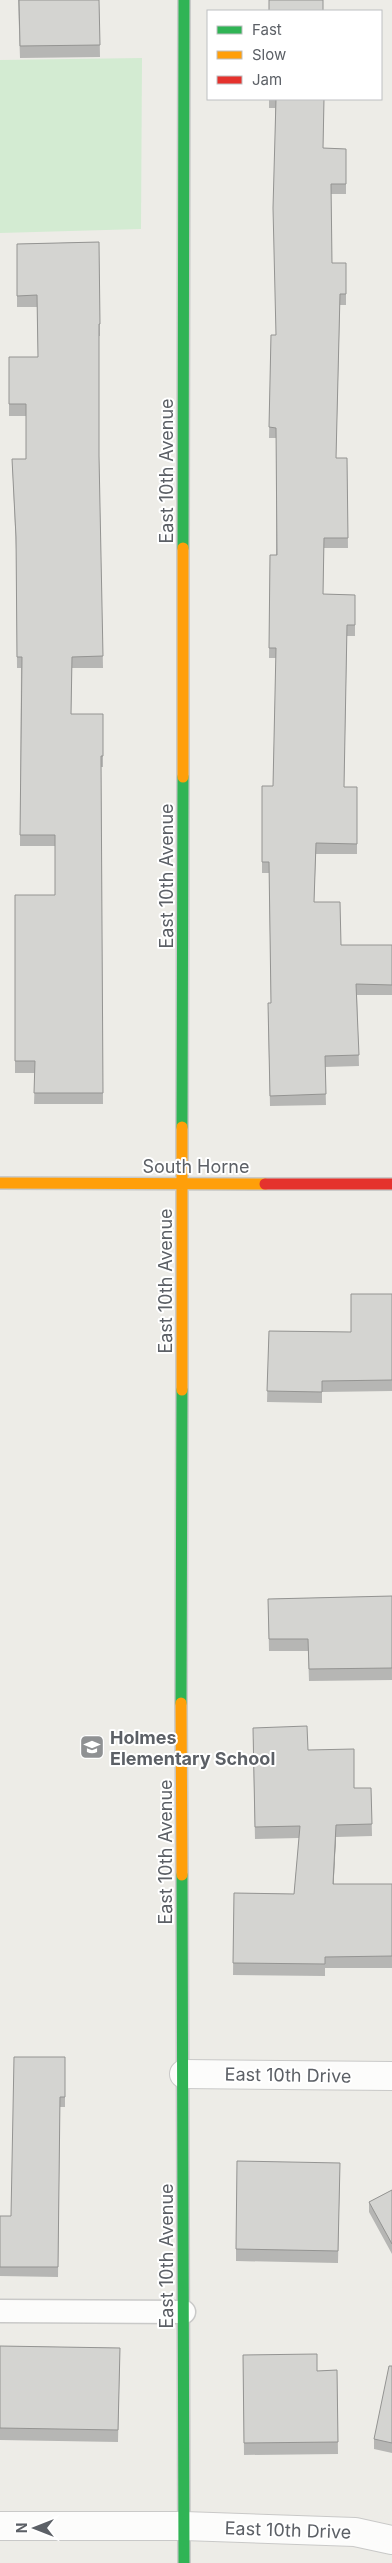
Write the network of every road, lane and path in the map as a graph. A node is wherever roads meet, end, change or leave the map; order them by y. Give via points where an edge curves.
1 (184, 0) edge
2 (0, 1183) edge
3 (184, 1183) junction
4 (392, 1184) edge
5 (184, 2074) junction
6 (392, 2076) edge
7 (0, 2311) edge
8 (184, 2312) junction
9 (0, 2526) edge
10 (184, 2526) junction
11 (392, 2540) edge
12 (184, 2563) edge

1 - 3 street, East 10th Avenue
2 - 3 street, South Horne
3 - 4 street, South Horne
3 - 5 street, East 10th Avenue via 181,1695
5 - 6 street, East 10th Drive
5 - 8 street, East 10th Avenue
7 - 8 lane
8 - 10 street, East 10th Avenue
9 - 10 street, East 10th Drive
10 - 11 street, East 10th Drive via 355,2532
10 - 12 street, East 10th Avenue

